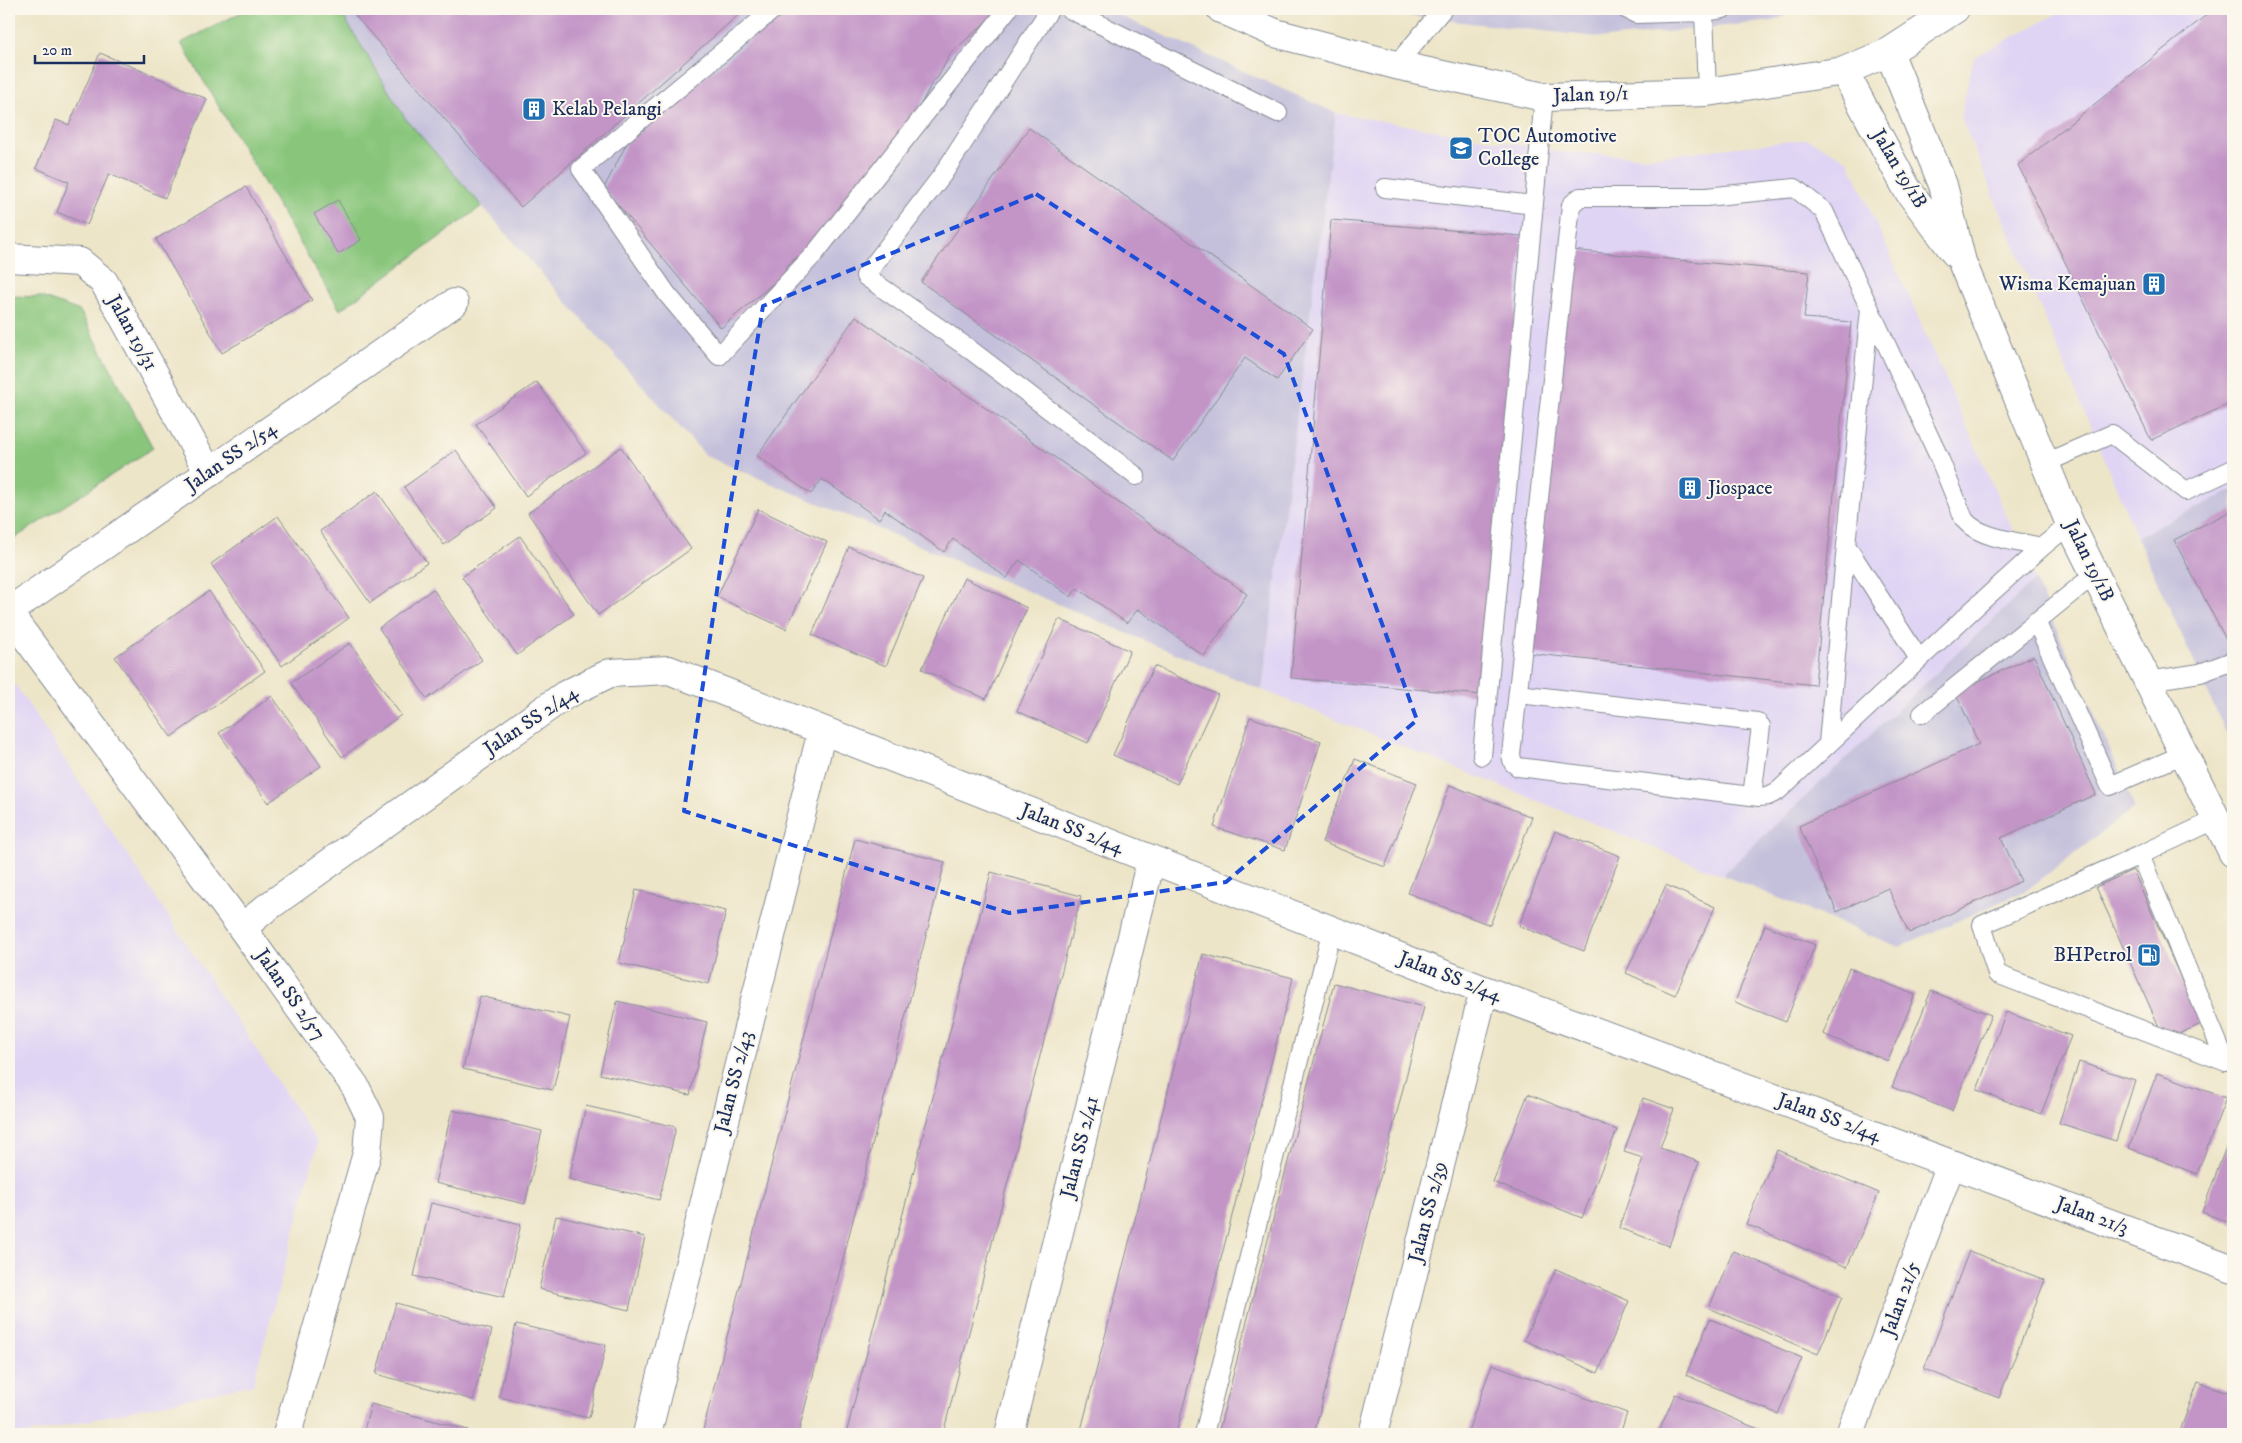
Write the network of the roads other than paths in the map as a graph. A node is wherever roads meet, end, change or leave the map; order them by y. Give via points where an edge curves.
1 (774, 9) edge
2 (1008, 9) edge
3 (1050, 9) edge
4 (1070, 9) edge
5 (1221, 9) edge
6 (1443, 9) edge
7 (1626, 9) edge
8 (1723, 9) edge
9 (1955, 9) edge
10 (1704, 12) junction
11 (1251, 15) edge
12 (1888, 52) junction
13 (1396, 65) junction
14 (1844, 71) junction
15 (1707, 92) junction
16 (1544, 97) junction
17 (1278, 113) dead end
18 (1385, 188) dead end
19 (1534, 206) junction
20 (9, 258) edge
21 (1962, 262) junction
22 (454, 303) dead end
23 (1870, 309) junction
24 (2045, 463) junction
25 (2233, 469) edge
26 (208, 473) junction
27 (1136, 476) dead end
28 (2070, 524) junction
29 (1846, 545) junction
30 (2042, 547) junction
31 (2095, 574) junction
32 (9, 613) edge
33 (2036, 621) junction
34 (1919, 659) junction
35 (2233, 661) edge
36 (2148, 681) junction
37 (1518, 694) junction
38 (1922, 714) dead end
39 (822, 731) junction
40 (1828, 743) junction
41 (2184, 754) junction
42 (1482, 756) dead end
43 (1752, 796) junction
44 (2217, 819) junction
45 (2233, 853) edge
46 (2140, 855) junction
47 (1152, 860) junction
48 (242, 928) junction
49 (1332, 930) junction
50 (1484, 990) junction
51 (2230, 1060) edge
52 (1951, 1164) junction
53 (2233, 1269) edge
54 (287, 1434) edge
55 (646, 1434) edge
56 (1009, 1434) edge
57 (1204, 1434) edge
58 (1373, 1434) edge
59 (1850, 1434) edge

1 - 2 lane via 581,169 666,294 719,356 816,252
3 - 27 lane via 944,174 865,276 968,348
4 - 17 lane
5 - 11 street, Jalan 19/1
6 - 13 lane
7 - 10 lane via 1636,14
8 - 10 lane
9 - 12 street, Jalan 19/1
10 - 15 lane
11 - 13 street, Jalan 19/1 via 1275,33
12 - 14 street, Jalan 19/1
12 - 21 street, Jalan 19/1B via 1943,185
13 - 16 street, Jalan 19/1
14 - 15 street, Jalan 19/1
14 - 21 street, Jalan 19/1B via 1907,190
15 - 16 street, Jalan 19/1
16 - 19 lane
18 - 19 lane
19 - 42 lane
20 - 26 street, Jalan 19/31 via 80,262 104,282
21 - 24 street, Jalan 19/1B
22 - 26 street, Jalan SS 2/54
23 - 29 lane
23 - 30 lane via 1969,527 1995,537
23 - 37 lane via 1824,211 1795,188 1706,197 1580,197 1571,205
24 - 25 lane via 2112,434 2186,491
24 - 28 street, Jalan 19/1B
26 - 32 street, Jalan SS 2/54
28 - 30 lane
28 - 31 street, Jalan 19/1B
29 - 34 lane
29 - 40 lane
30 - 34 lane
31 - 33 lane
31 - 36 street, Jalan 19/1B
32 - 48 street, Jalan SS 2/57
33 - 38 lane
33 - 41 lane via 2110,786
34 - 40 lane
35 - 36 lane via 2200,673
36 - 41 street, Jalan 19/1B
37 - 43 lane via 1511,755 1512,763 1518,767
37 - 43 lane via 1757,722 1761,726
39 - 47 street, Jalan SS 2/44
39 - 48 street, Jalan SS 2/44 via 669,670 610,673 565,695
39 - 55 street, Jalan SS 2/43
40 - 43 lane via 1778,791 1768,796
41 - 44 street, Jalan 19/1B
44 - 45 street, Jalan 19/1B
44 - 46 lane
46 - 51 lane
46 - 51 lane via 1982,925 1997,974
47 - 49 street, Jalan SS 2/44
47 - 56 street, Jalan SS 2/41
48 - 54 street, Jalan SS 2/57 via 355,1086 370,1117 367,1153
49 - 50 street, Jalan SS 2/44
49 - 57 lane
50 - 52 street, Jalan SS 2/44
50 - 58 street, Jalan SS 2/39
52 - 53 street, Jalan 21/3
52 - 59 street, Jalan 21/5

